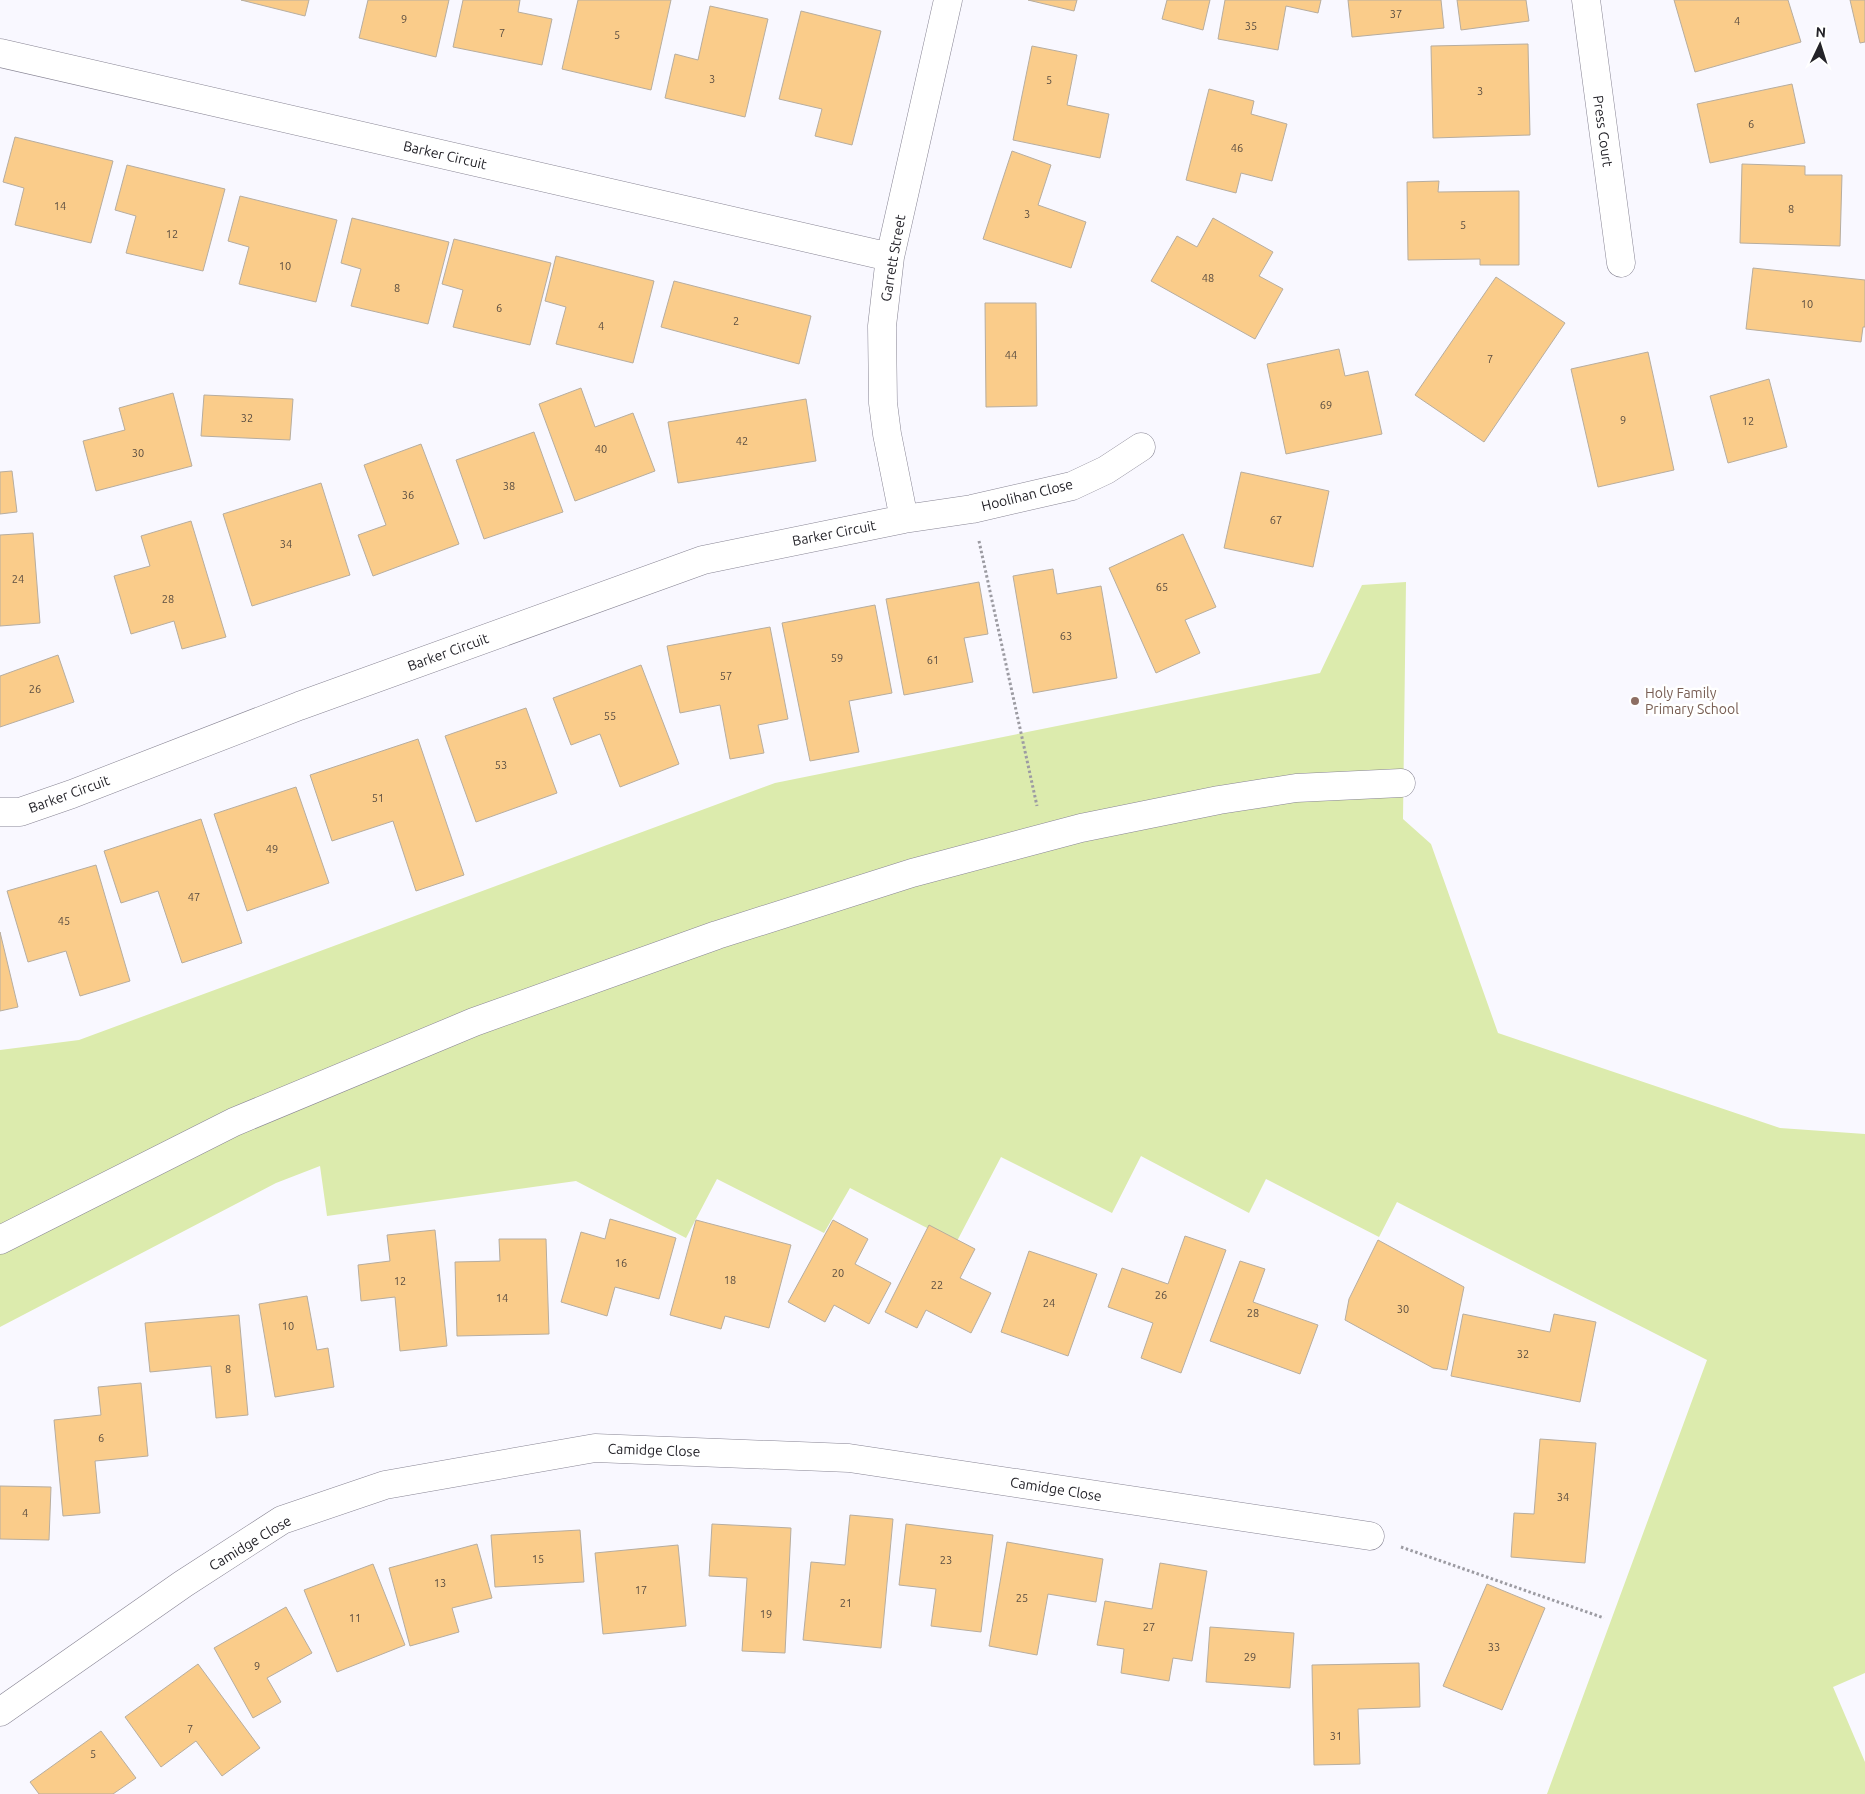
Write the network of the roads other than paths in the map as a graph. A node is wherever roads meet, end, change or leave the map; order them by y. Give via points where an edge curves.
1 (948, 0) edge
2 (1586, 0) edge
3 (0, 53) edge
4 (890, 257) junction
5 (1621, 263) dead end
6 (1141, 447) dead end
7 (904, 519) junction
8 (1401, 783) dead end
9 (0, 812) edge
10 (0, 1240) edge
11 (1370, 1536) road end
12 (0, 1712) edge

1 - 4 street, Garrett Street
2 - 5 street, Press Court
3 - 4 street, Barker Circuit
4 - 7 street, Garrett Street via 882,326 883,403
6 - 7 street, Hoolihan Close via 1106,470 1072,486
7 - 9 street, Barker Circuit via 702,560 299,706 72,794 20,812
8 - 10 street via 1296,788 1228,798 1081,828 912,873 717,935 474,1022 234,1122
11 - 12 street, Camidge Close via 848,1458 595,1448 385,1484 282,1520 183,1584

